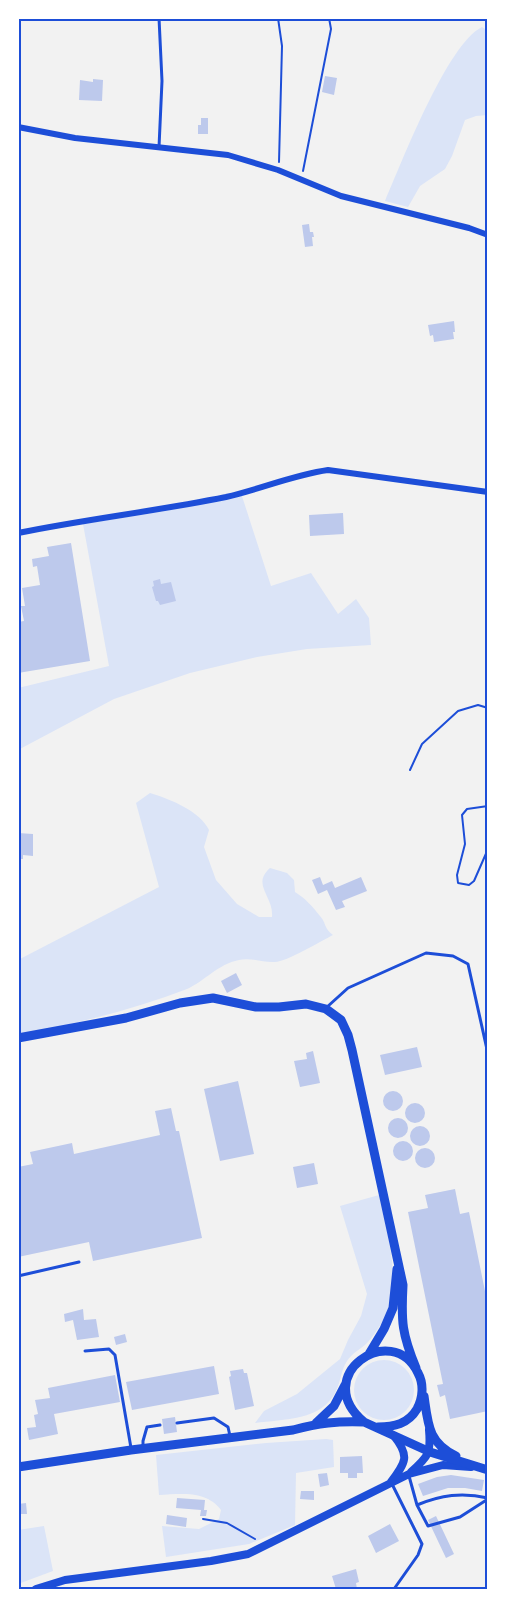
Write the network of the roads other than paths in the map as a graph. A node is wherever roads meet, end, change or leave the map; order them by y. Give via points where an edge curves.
1 (159, 18) edge
2 (18, 127) edge
3 (159, 147) junction
4 (488, 235) edge
5 (488, 492) edge
6 (18, 533) edge
7 (326, 1009) junction
8 (18, 1038) edge
9 (488, 1054) edge
10 (397, 1261) junction
11 (79, 1262) dead end
12 (18, 1276) edge
13 (85, 1352) dead end
14 (369, 1354) junction
15 (416, 1368) junction
16 (346, 1383) junction
17 (422, 1386) junction
18 (177, 1422) dead end
19 (364, 1422) junction
20 (316, 1423) junction
21 (160, 1425) dead end
22 (378, 1427) junction
23 (429, 1429) junction
24 (392, 1434) junction
25 (230, 1438) junction
26 (143, 1448) junction
27 (131, 1450) junction
28 (430, 1452) junction
29 (18, 1467) edge
30 (485, 1469) edge
31 (409, 1474) junction
32 (391, 1482) junction
33 (488, 1499) edge
34 (417, 1505) junction
35 (36, 1589) edge
36 (394, 1589) edge

1 - 3 lane
2 - 3 street
3 - 4 street via 228,155 341,196
5 - 6 street via 328,470 228,496
7 - 8 main road via 306,1004 256,1007 199,999
7 - 9 lane via 348,988 426,953 453,956 468,964
7 - 10 main road via 341,1020 348,1035
10 - 14 main road via 393,1308
10 - 15 main road via 403,1285 405,1341
11 - 12 lane
13 - 27 lane via 109,1349 115,1355
14 - 15 main road via 395,1352
14 - 16 main road via 350,1371
15 - 17 main road
16 - 19 main road via 349,1405
16 - 20 main road via 334,1406
17 - 22 main road via 420,1403 410,1418 395,1426
17 - 23 main road
18 - 25 lane via 214,1418 228,1427
19 - 20 main road
19 - 22 main road
20 - 25 main road
21 - 26 lane via 147,1427
22 - 24 main road
23 - 28 street
23 - 30 main road via 445,1451
24 - 28 main road
24 - 32 street via 406,1457
25 - 26 main road
26 - 27 main road
27 - 29 main road
28 - 30 main road
28 - 31 street
30 - 31 street via 442,1465
31 - 32 street
31 - 34 lane
32 - 35 street via 248,1554 64,1580
32 - 36 lane via 422,1544
33 - 34 lane via 468,1494 446,1495
33 - 34 lane via 460,1517 428,1526

